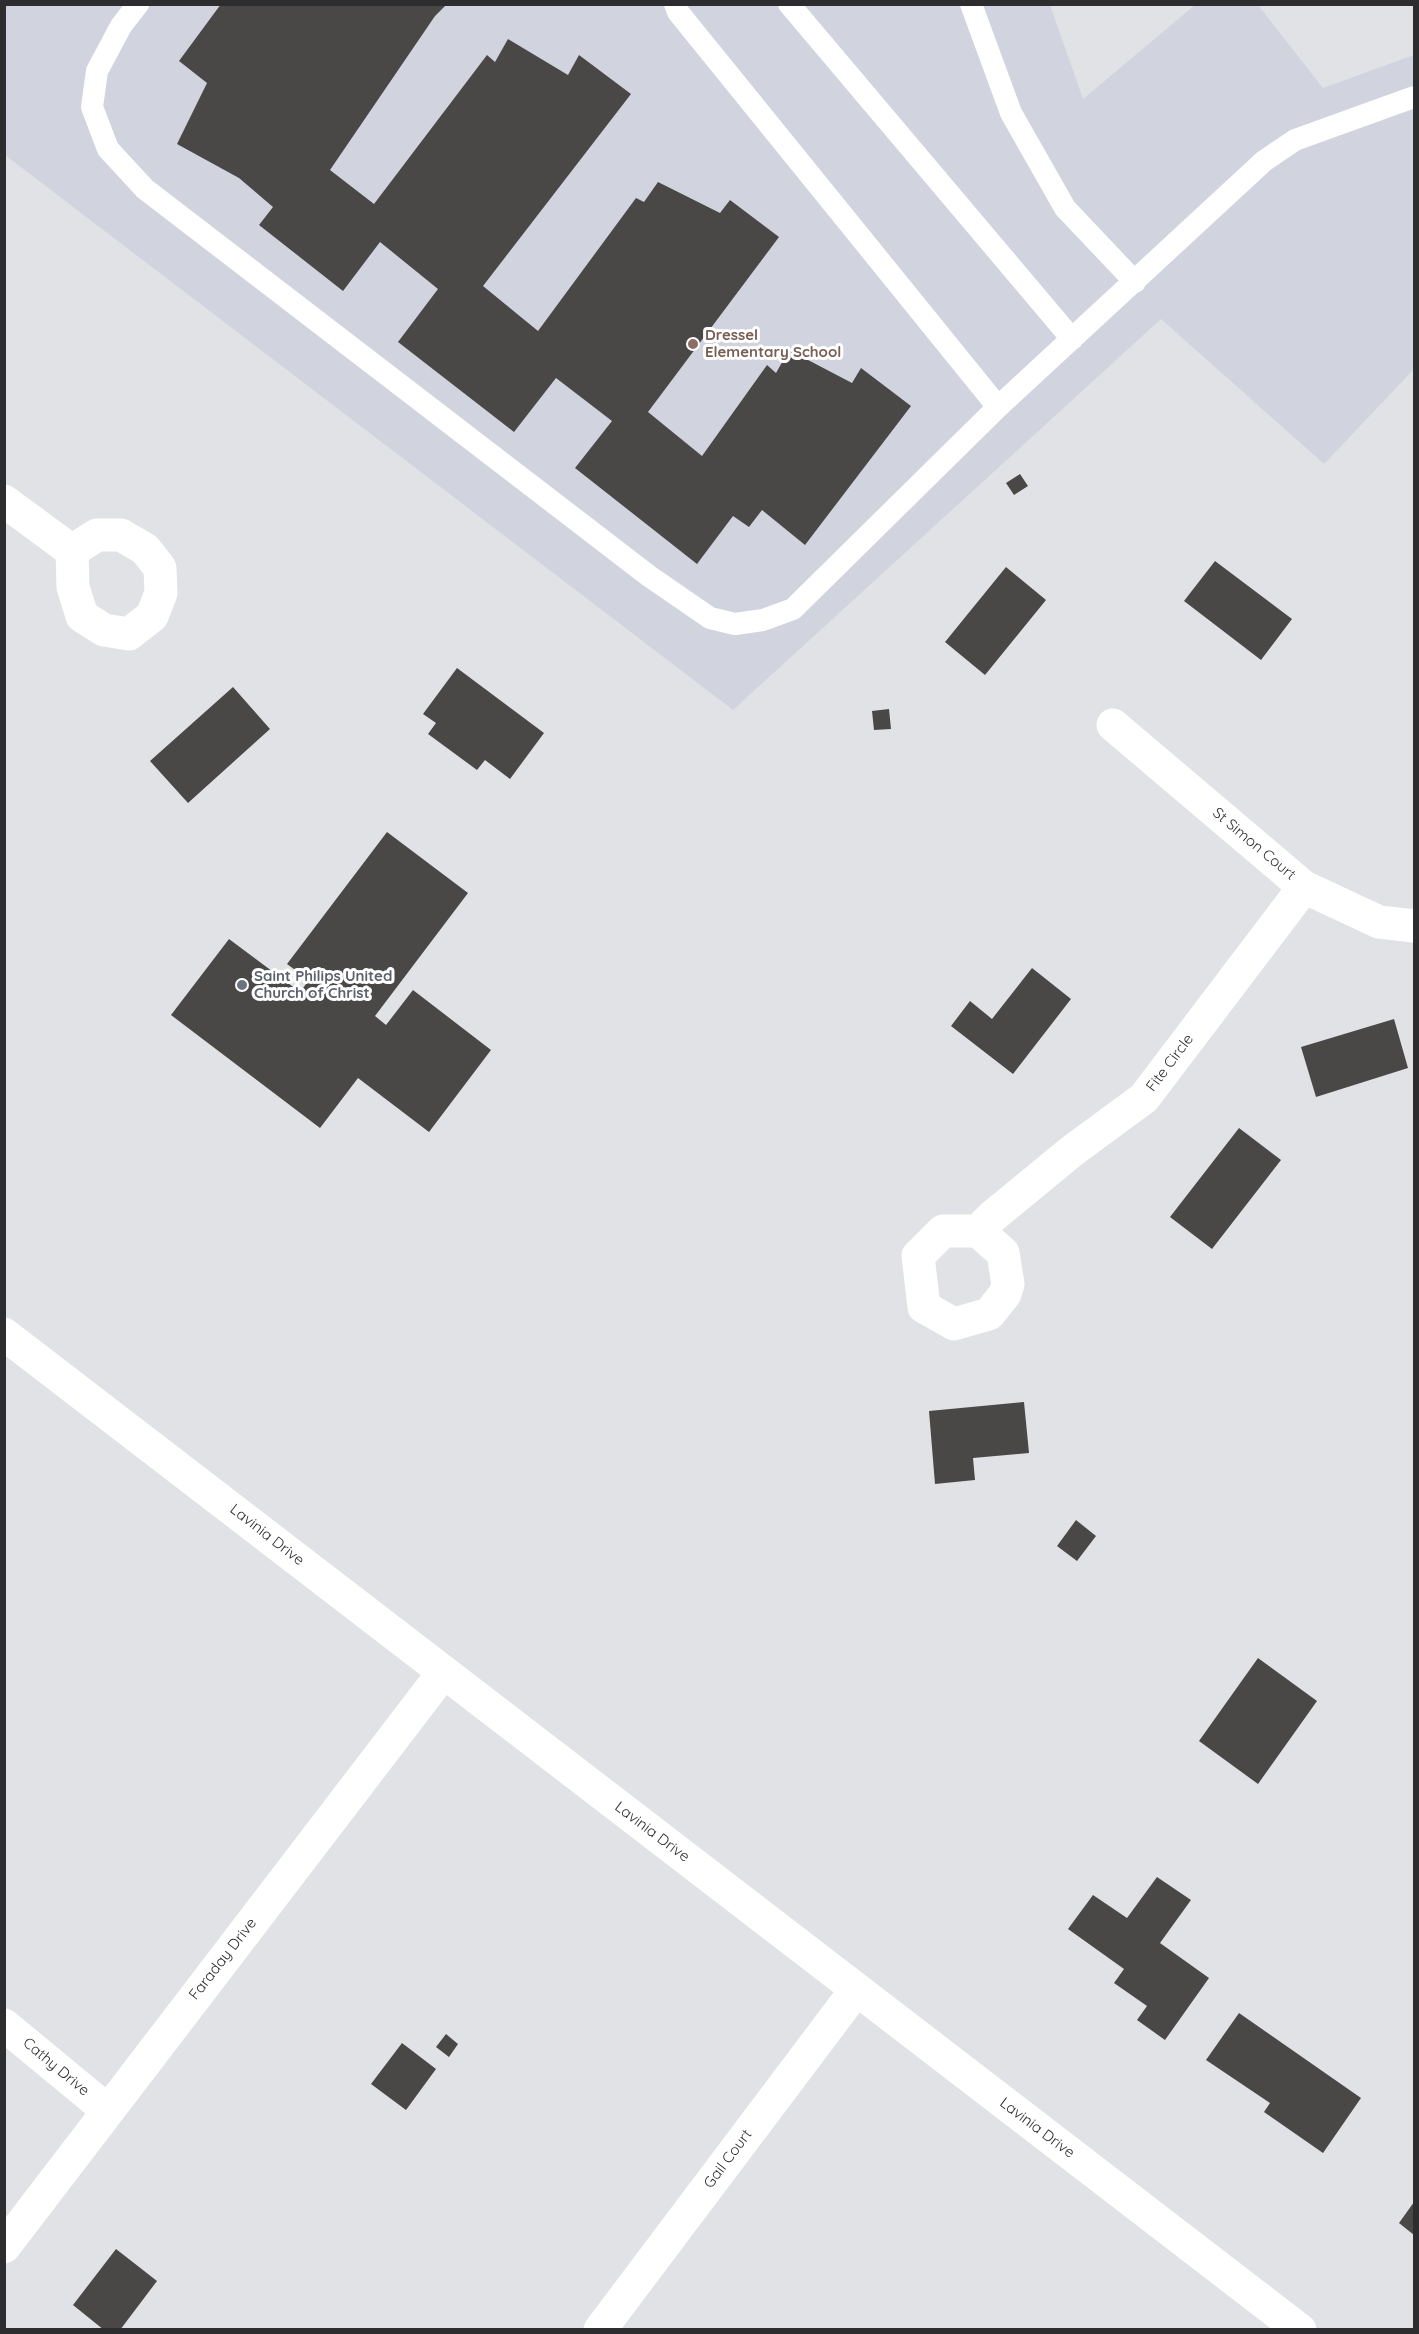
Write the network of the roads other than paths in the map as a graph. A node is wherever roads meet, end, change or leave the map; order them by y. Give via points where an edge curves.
1 (138, 4) edge
2 (675, 4) edge
3 (789, 4) edge
4 (971, 4) edge
5 (1414, 97) edge
6 (1135, 282) junction
7 (1072, 339) junction
8 (998, 407) junction
9 (4, 501) edge
10 (72, 551) dead end
11 (1113, 725) dead end
12 (1304, 887) junction
13 (1414, 927) edge
14 (978, 1231) dead end
15 (4, 1334) edge
16 (443, 1673) junction
17 (856, 1990) junction
18 (4, 2025) edge
19 (107, 2110) junction
20 (4, 2247) edge
21 (600, 2330) edge
22 (1300, 2330) edge

1 - 8 lane via 121,26 97,71 92,107 108,149 146,189 649,576 710,618 735,624 763,620 793,609
2 - 8 lane
3 - 7 lane
4 - 6 lane via 1011,113 1065,208
5 - 6 lane via 1295,140 1264,161
6 - 7 lane
7 - 8 lane
9 - 10 street
11 - 12 street, St Simon Court
12 - 13 street, St Simon Court via 1379,922
12 - 14 street, Fite Circle via 1144,1098 1072,1151
15 - 16 street, Lavinia Drive
16 - 17 street, Lavinia Drive
16 - 19 street, Faraday Drive
17 - 21 street, Gail Court
17 - 22 street, Lavinia Drive
18 - 19 street, Cathy Drive
19 - 20 street, Faraday Drive

